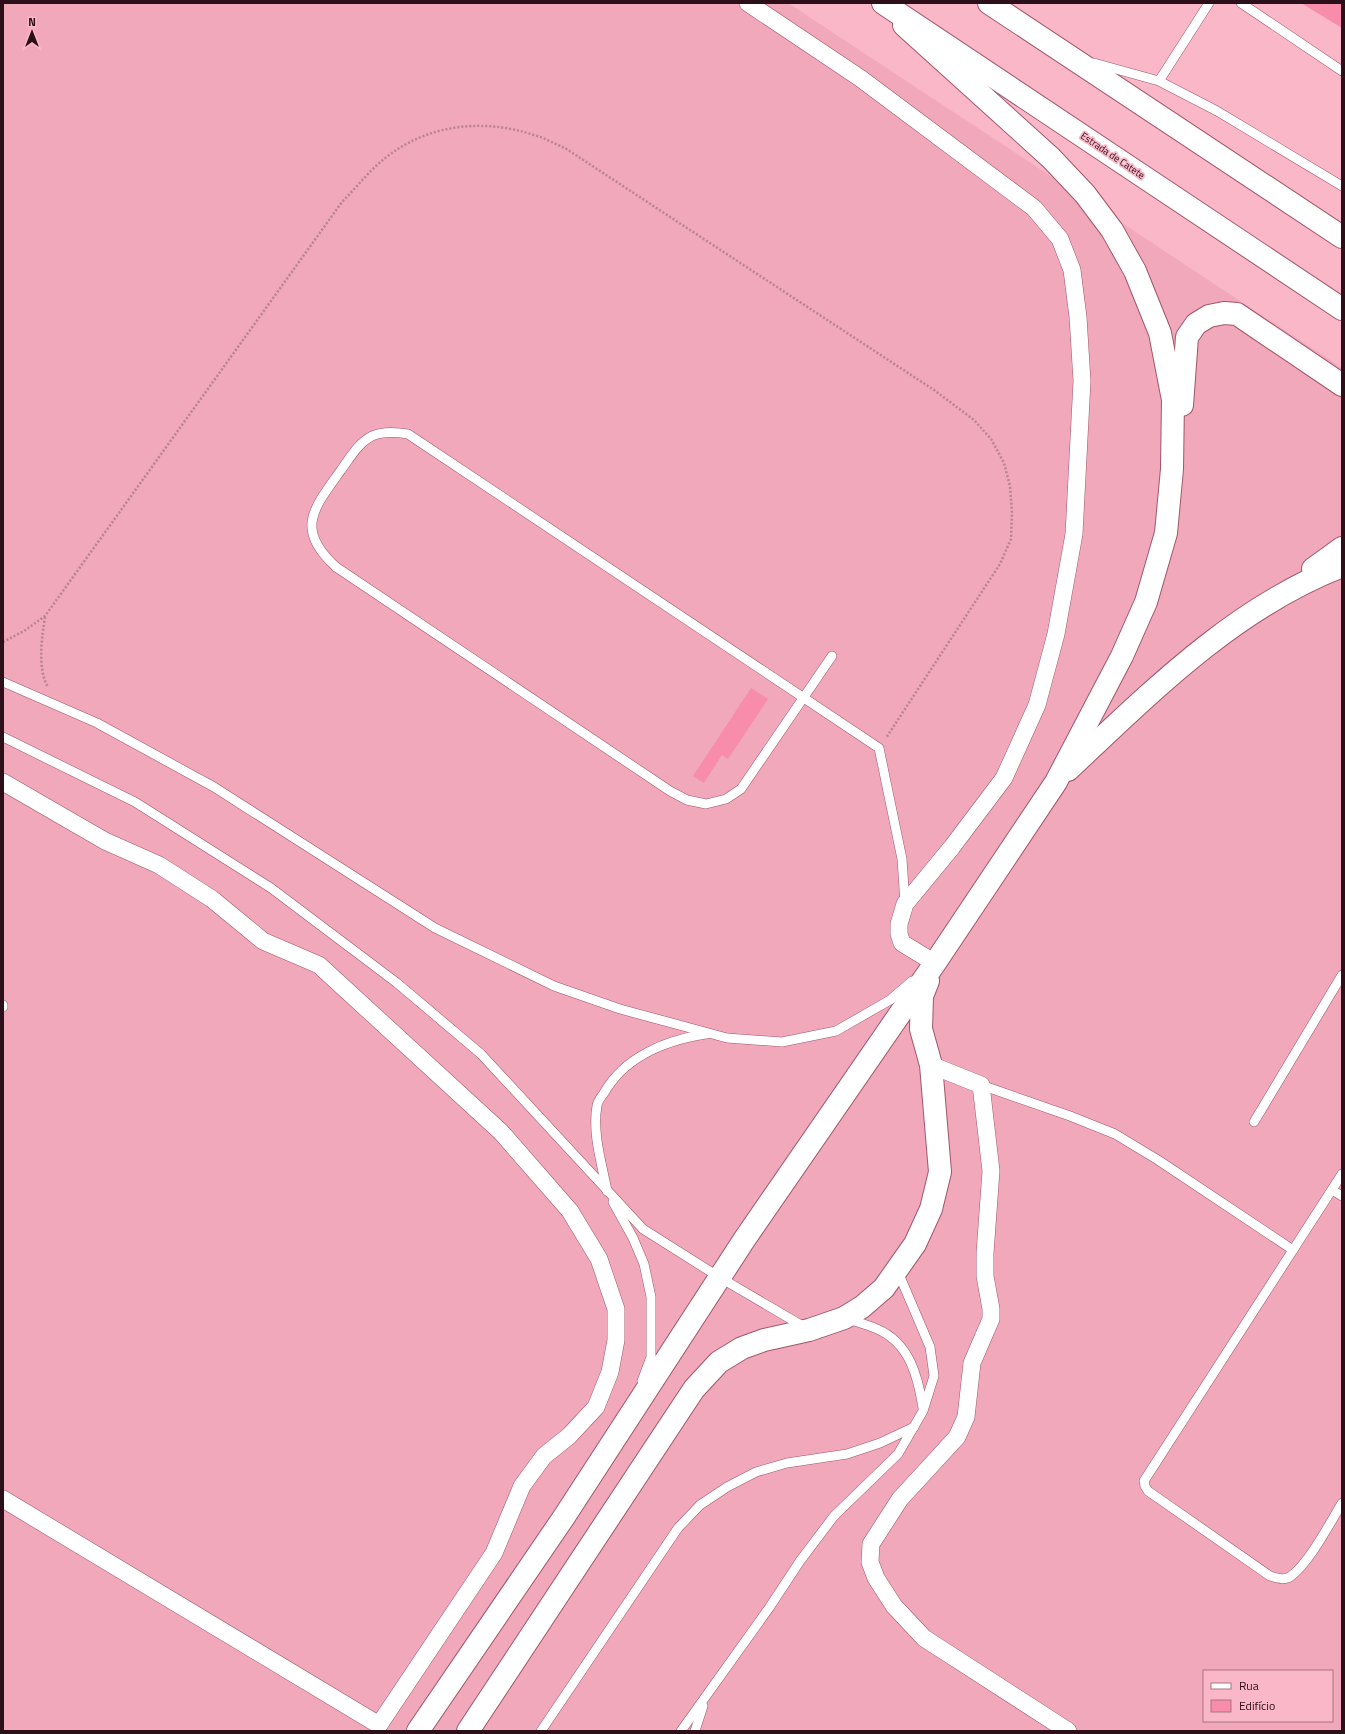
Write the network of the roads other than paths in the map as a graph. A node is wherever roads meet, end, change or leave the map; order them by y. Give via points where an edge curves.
1 (748, 3) edge
2 (879, 3) edge
3 (882, 3) edge
4 (989, 3) edge
5 (1209, 3) edge
6 (1241, 3) edge
7 (1070, 57) junction
8 (1342, 71) edge
9 (1159, 81) junction
10 (1342, 186) edge
11 (1342, 237) edge
12 (1342, 309) edge
13 (1342, 385) edge
14 (1166, 534) junction
15 (1342, 548) edge
16 (1342, 566) edge
17 (1270, 601) junction
18 (832, 656) dead end
19 (3, 682) edge
20 (805, 698) junction
21 (3, 737) edge
22 (3, 782) edge
23 (1056, 782) junction
24 (905, 904) junction
25 (935, 963) junction
26 (1342, 975) edge
27 (710, 1033) junction
28 (931, 1065) junction
29 (981, 1085) junction
30 (1254, 1122) dead end
31 (1342, 1174) edge
32 (1332, 1190) junction
33 (607, 1191) junction
34 (1342, 1196) edge
35 (1293, 1250) junction
36 (897, 1270) junction
37 (719, 1277) junction
38 (844, 1318) junction
39 (809, 1330) junction
40 (923, 1411) junction
41 (629, 1416) junction
42 (914, 1427) junction
43 (3, 1499) edge
44 (1342, 1504) edge
45 (706, 1696) junction
46 (418, 1731) edge
47 (468, 1731) edge
48 (541, 1731) edge
49 (681, 1731) edge
50 (695, 1731) edge
51 (1068, 1731) edge

1 - 24 street via 860,78 1034,208 1060,239 1072,270 1082,380 1074,534 1056,634 1038,705 1004,778
2 - 14 main road via 1051,158 1085,194 1112,230 1131,265 1160,333 1173,400 1172,469
3 - 12 main road, Estrada de Catete
4 - 7 main road
5 - 9 lane
6 - 8 lane
7 - 9 lane
7 - 11 main road
9 - 10 lane via 1217,111
13 - 14 main road via 1237,314 1209,316 1196,324 1187,337 1178,457
14 - 23 main road via 1146,602 1125,650
15 - 17 main road
16 - 17 main road
17 - 23 main road via 1217,637 1166,679
18 - 20 lane
19 - 27 lane via 97,723 214,787 435,928 554,986 620,1009
20 - 20 lane via 408,434 389,432 372,436 358,447 317,504 312,524 314,540 323,555 336,567 687,800 706,804 726,800 741,789
20 - 24 lane via 879,748 902,859
21 - 33 lane via 135,802 277,892 397,983 481,1054
22 - 43 street via 105,841 159,865 212,898 263,942 319,965 501,1132 570,1211 599,1259 616,1309 616,1340 610,1372 596,1407 569,1436 544,1456 522,1486 494,1553 379,1726
23 - 25 main road
24 - 25 street via 898,924 902,943
25 - 27 lane via 890,1000 836,1030 782,1042 727,1038
25 - 28 main road via 922,996 921,1029
25 - 37 main road
26 - 30 lane
27 - 33 lane via 682,1038 653,1049 628,1065 610,1083 597,1105 596,1132
28 - 29 street
28 - 36 main road via 940,1172 931,1209 915,1244
29 - 35 lane via 1115,1134
29 - 51 street via 991,1171 985,1276 991,1319 972,1363 966,1417 958,1437 900,1499 871,1544 870,1562 876,1578 894,1606 924,1638
31 - 32 lane
32 - 34 lane
32 - 35 lane
33 - 37 lane via 643,1229
33 - 41 lane via 644,1264 651,1297 651,1357
35 - 44 lane via 1146,1475 1144,1486 1270,1576 1282,1579 1291,1577 1304,1563
36 - 38 main road via 884,1288
36 - 40 lane via 930,1347 934,1376
37 - 39 lane
37 - 41 main road
38 - 39 main road
38 - 40 lane via 878,1329 898,1344 909,1358 918,1380
39 - 47 main road via 764,1340 742,1348 720,1362 694,1389
40 - 42 lane
41 - 46 main road via 564,1517
42 - 45 lane via 898,1454 830,1522
42 - 48 lane via 880,1443 847,1454 787,1463 756,1472 700,1505 678,1528
45 - 49 lane
45 - 50 lane

